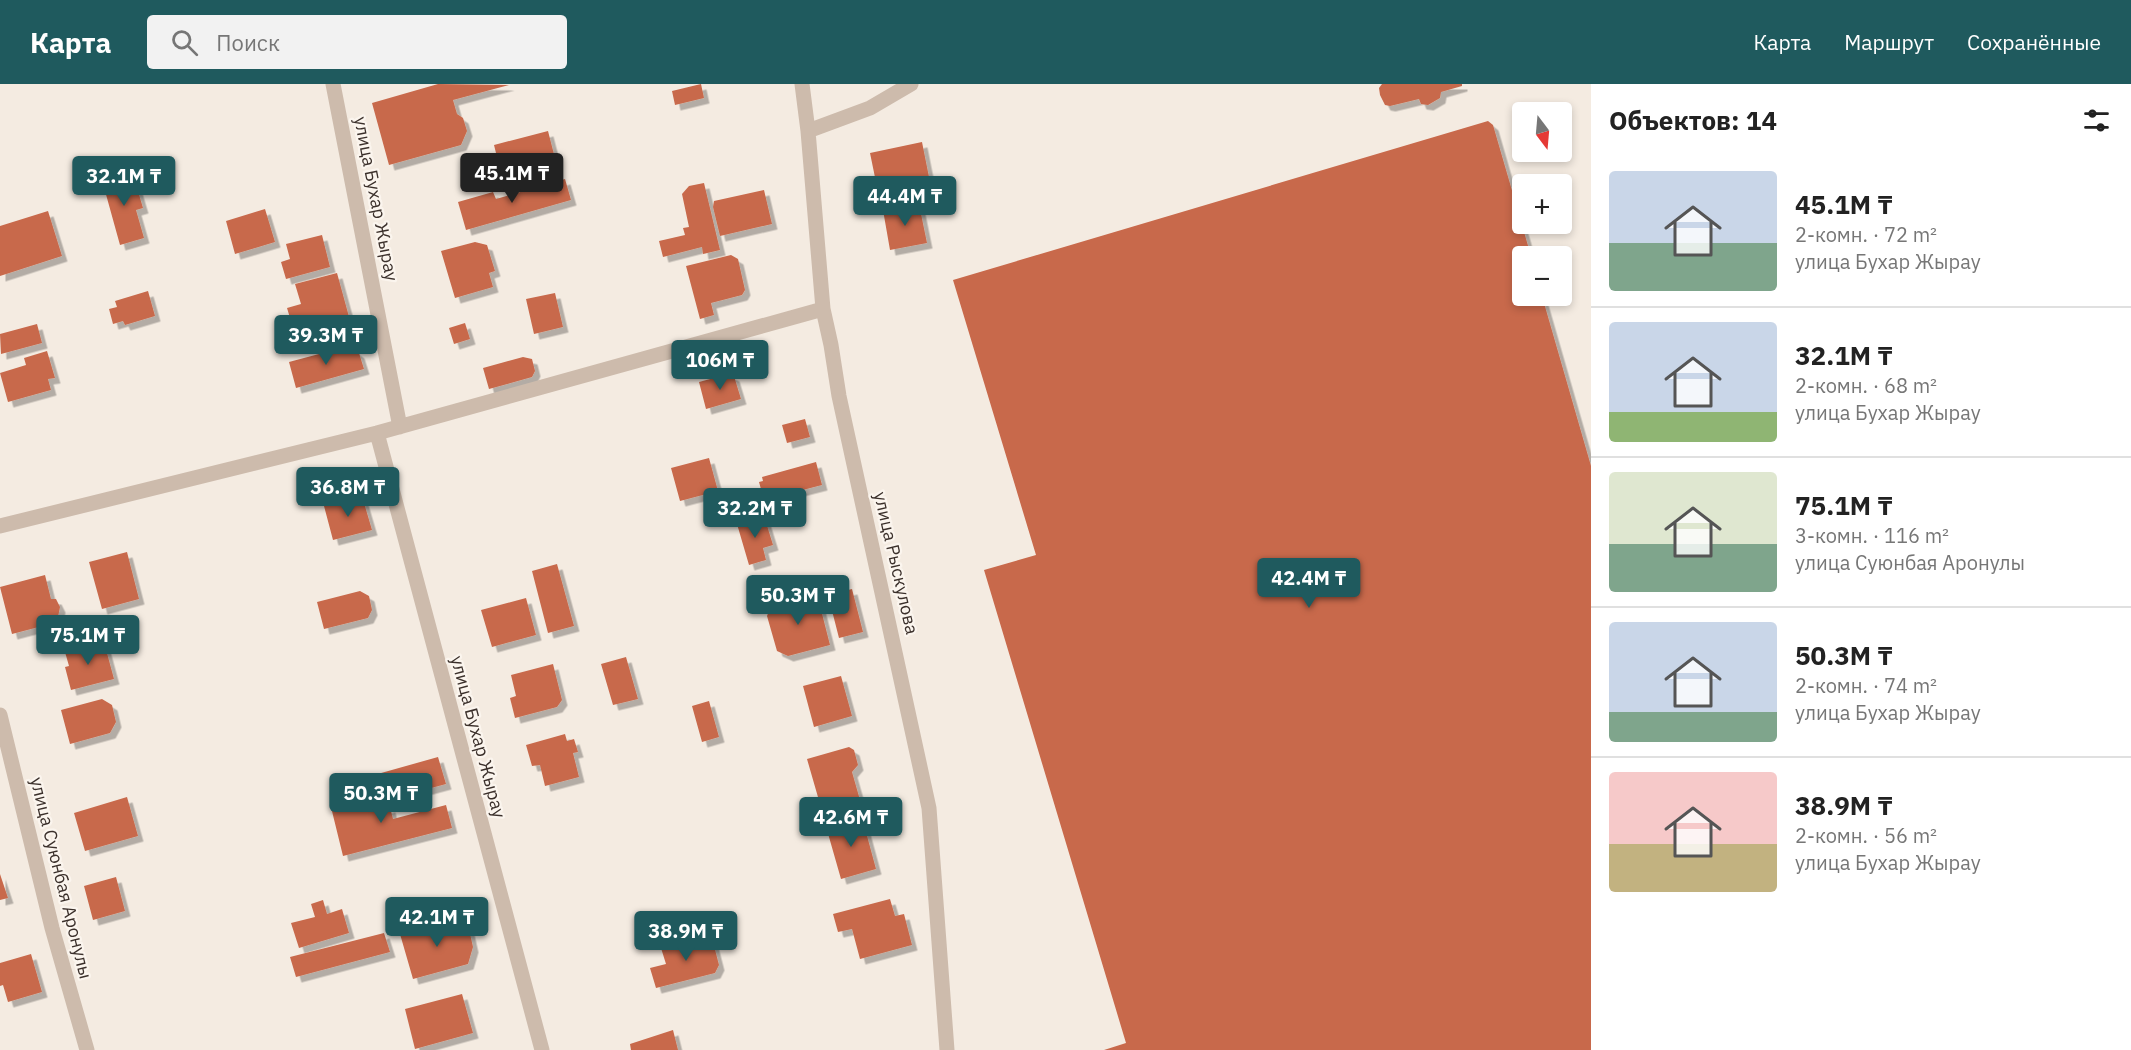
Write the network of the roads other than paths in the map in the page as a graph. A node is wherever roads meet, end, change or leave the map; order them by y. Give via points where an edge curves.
1 (333, 84) edge
2 (802, 84) edge
3 (911, 84) edge
4 (808, 131) junction
5 (823, 309) junction
6 (400, 427) junction
7 (377, 434) junction
8 (0, 526) edge
9 (0, 715) edge
10 (87, 1050) edge
11 (542, 1050) edge
12 (947, 1050) edge

1 - 6 street, улица Бухар Жырау
2 - 4 street, улица Рыскулова
3 - 4 street via 870,108
4 - 5 street, улица Рыскулова
5 - 6 street
5 - 12 street, улица Рыскулова via 929,808
6 - 7 street
7 - 8 street
7 - 11 street, улица Бухар Жырау
9 - 10 street, улица Суюнбая Аронулы via 52,928

